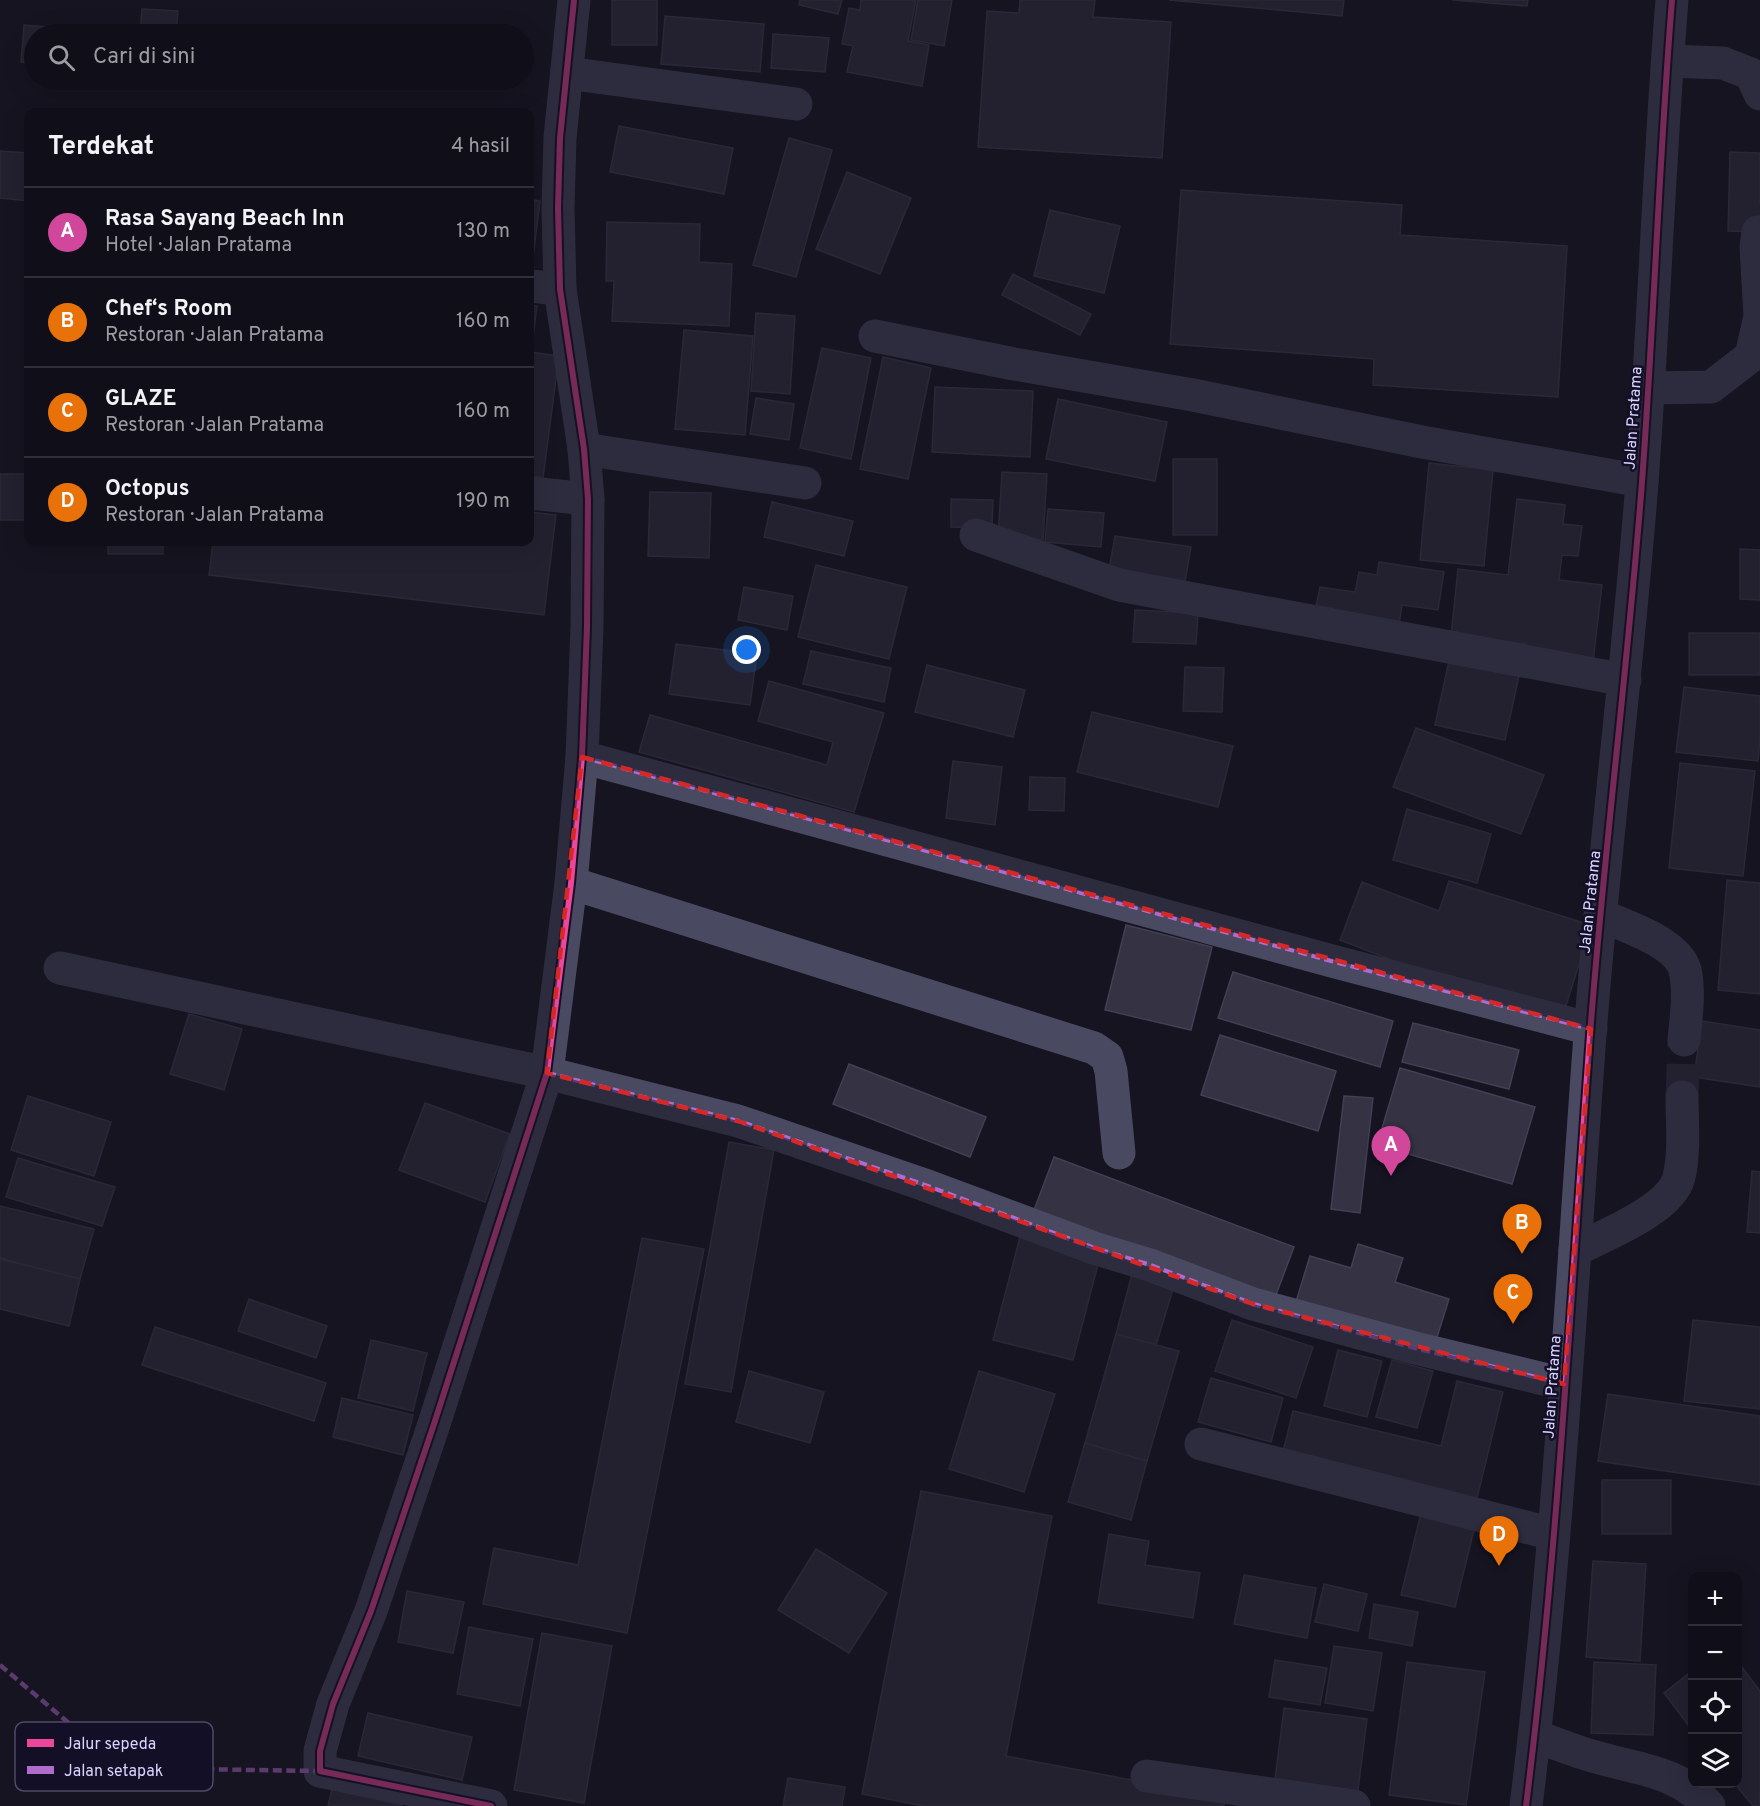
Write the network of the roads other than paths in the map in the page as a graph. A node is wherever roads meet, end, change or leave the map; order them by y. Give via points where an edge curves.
1 (574, 0) edge
2 (1672, 0) edge
3 (1668, 61) junction
4 (567, 73) junction
5 (1760, 94) edge
6 (796, 104) dead end
7 (1758, 232) dead end
8 (545, 287) edge
9 (875, 336) dead end
10 (1648, 388) junction
11 (584, 449) junction
12 (1642, 481) junction
13 (805, 483) dead end
14 (534, 493) edge
15 (588, 500) junction
16 (976, 535) dead end
17 (1625, 680) junction
18 (582, 757) junction
19 (571, 883) junction
20 (1600, 915) junction
21 (60, 968) dead end
22 (1591, 1029) junction
23 (1684, 1040) tunnel mouth
24 (547, 1073) junction
25 (1682, 1097) tunnel mouth
26 (1119, 1153) dead end
27 (1575, 1250) junction
28 (1564, 1384) junction
29 (1201, 1444) dead end
30 (1553, 1534) junction
31 (1535, 1736) junction
32 (1147, 1776) dead end
33 (491, 1806) edge
34 (1354, 1806) edge
35 (1526, 1806) edge
36 (1709, 1806) edge

1 - 4 street
2 - 3 street, Jalan Pratama
3 - 5 street via 1723,63 1751,74
3 - 10 street, Jalan Pratama
4 - 6 street
4 - 8 street via 558,208
7 - 10 street via 1760,316 1751,356 1711,387
8 - 11 street
9 - 12 street
10 - 12 street, Jalan Pratama
11 - 13 street
11 - 15 street
12 - 17 street, Jalan Pratama
14 - 15 street
15 - 18 street
16 - 17 street via 1119,585
17 - 20 street, Jalan Pratama
18 - 19 street
18 - 22 street
19 - 24 street
19 - 26 street via 1094,1048 1107,1058 1111,1071
20 - 22 street, Jalan Pratama
20 - 23 street via 1662,943 1677,956 1684,969 1687,999
21 - 24 street
22 - 27 street, Jalan Pratama
24 - 28 street via 738,1121 933,1187 1253,1304
24 - 33 street via 434,1424 371,1611 333,1704 320,1751 320,1771
25 - 27 street via 1682,1157 1679,1179 1671,1195 1648,1212
27 - 28 street, Jalan Pratama
28 - 30 street, Jalan Pratama
29 - 30 street
30 - 31 street, Jalan Pratama
31 - 35 street, Jalan Pratama
31 - 36 street via 1587,1755 1671,1776 1698,1793
32 - 34 street

